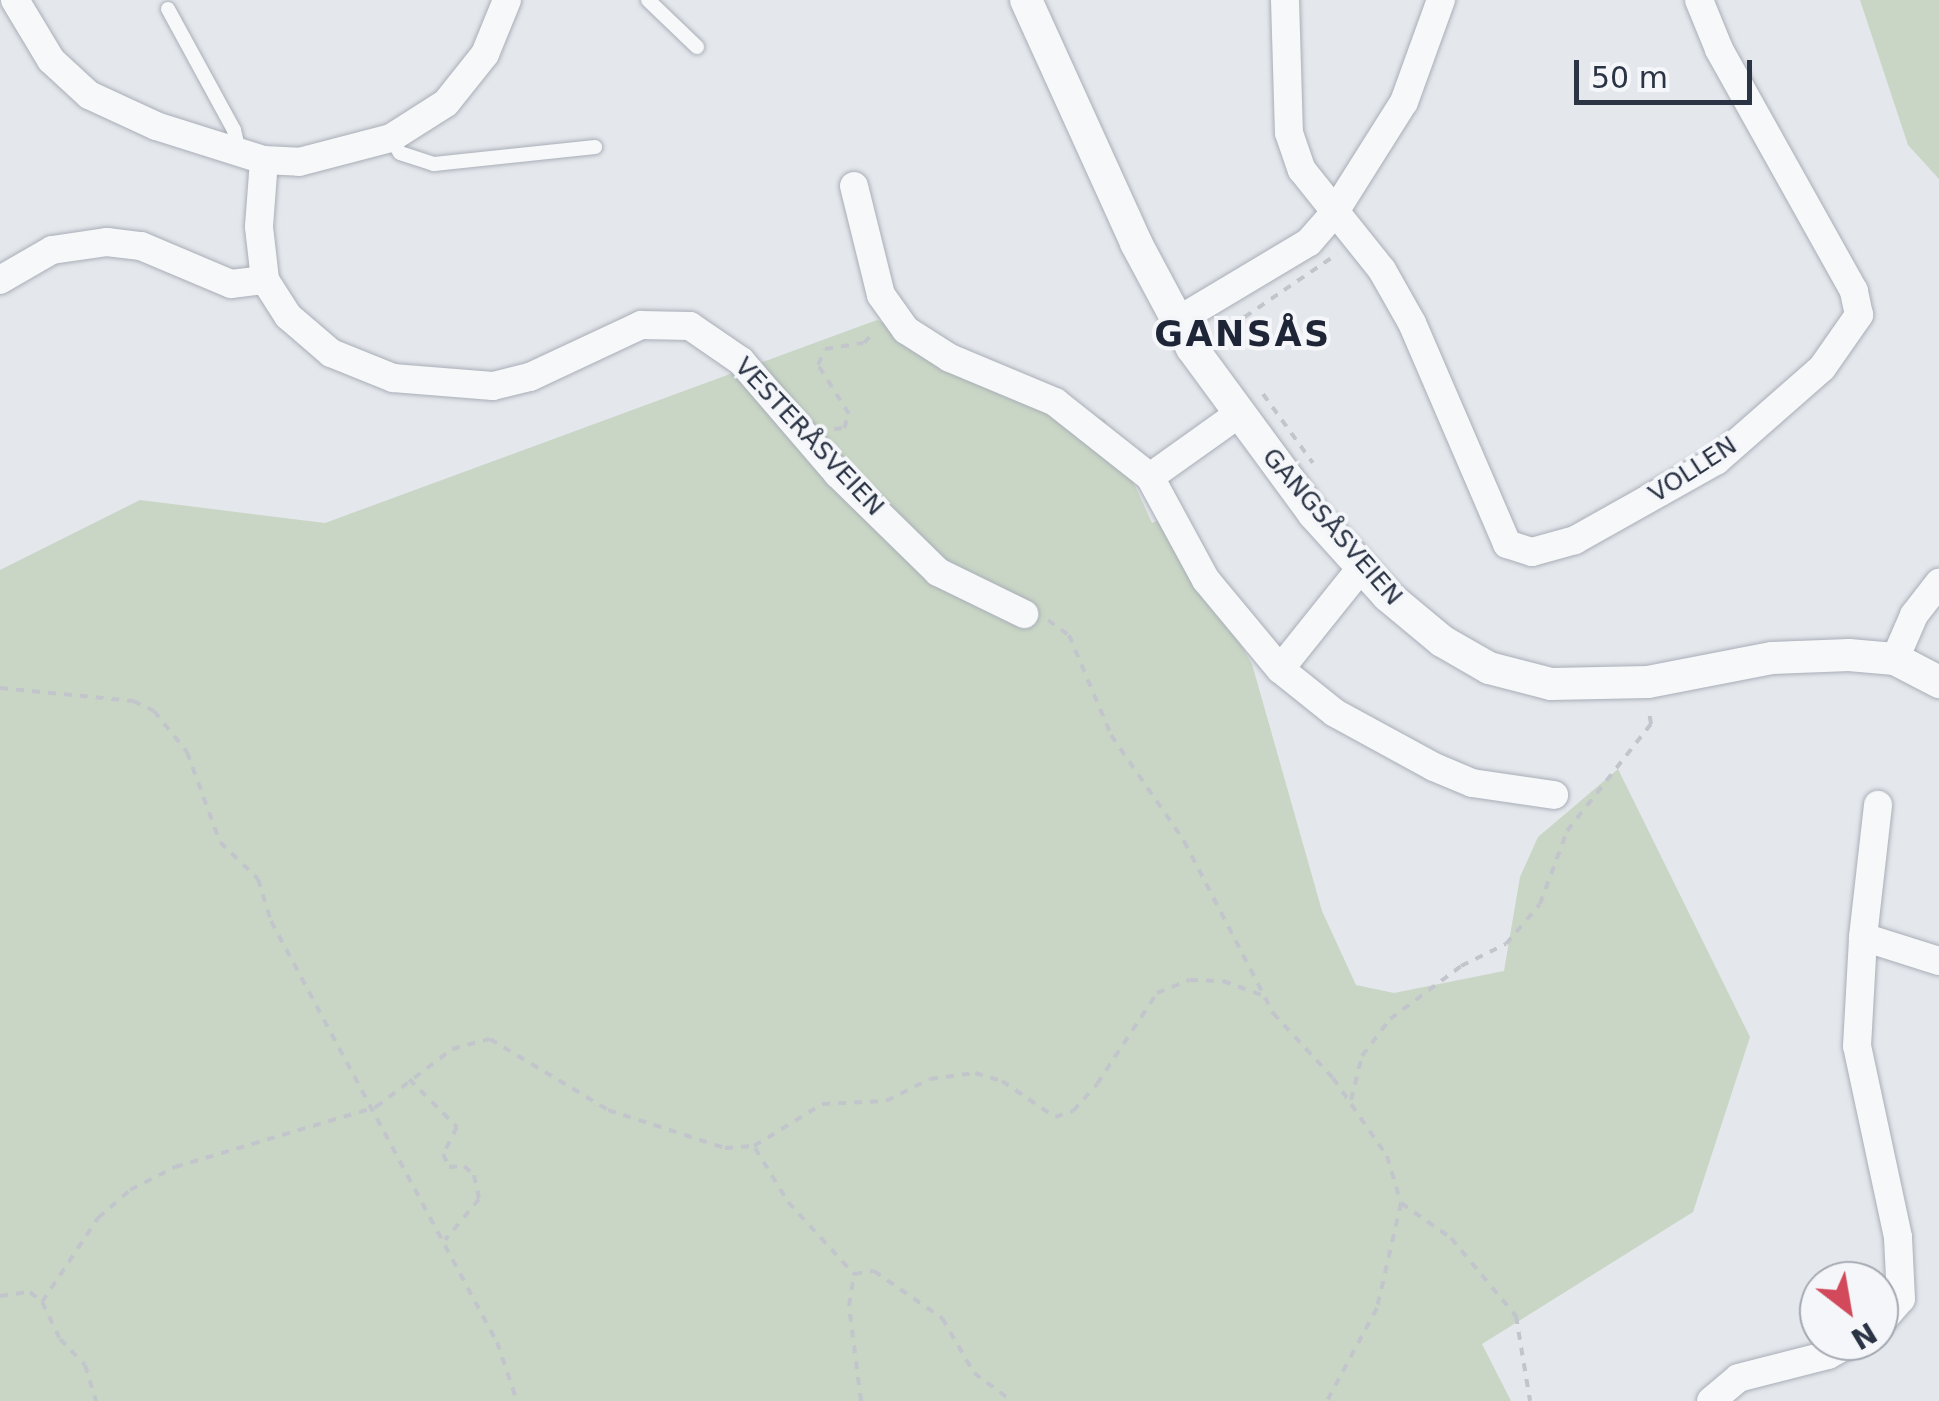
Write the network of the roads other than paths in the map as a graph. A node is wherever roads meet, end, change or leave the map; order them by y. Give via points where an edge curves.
1 (14, 0) edge
2 (507, 0) edge
3 (648, 0) edge
4 (1026, 0) edge
5 (1285, 0) edge
6 (1441, 0) edge
7 (1700, 0) edge
8 (168, 9) dead end
9 (697, 48) dead end
10 (392, 138) junction
11 (595, 147) dead end
12 (252, 156) junction
13 (854, 186) dead end
14 (1334, 214) junction
15 (0, 280) edge
16 (265, 280) junction
17 (1177, 321) junction
18 (1247, 402) junction
19 (1150, 477) junction
20 (1361, 568) junction
21 (1939, 584) edge
22 (1024, 614) road end
23 (1894, 660) junction
24 (1280, 668) junction
25 (1939, 682) edge
26 (1554, 795) dead end
27 (1878, 805) dead end
28 (1862, 937) junction
29 (1939, 961) edge
30 (1899, 1261) edge
31 (1899, 1263) edge
32 (1899, 1301) edge
33 (1805, 1361) edge
34 (1710, 1401) edge

1 - 12 street via 51,60 89,95 156,126
2 - 10 street via 485,54 464,82 446,103
3 - 9 lane
4 - 17 street, GANGSÅSVEIEN
5 - 14 street, VOLLEN via 1289,133 1302,170
6 - 14 street via 1404,102
7 - 14 street, VOLLEN via 1720,49 1854,292 1859,315 1822,368 1716,461 1575,540 1532,552 1507,544 1412,322
8 - 12 lane
10 - 11 lane via 400,153 434,164
10 - 12 street via 328,158
12 - 16 street, VESTERÅSVEIEN
13 - 19 street via 890,314 924,344 1079,417
14 - 17 street via 1308,242
15 - 16 street via 52,250 107,242 142,246 231,284
16 - 22 street, VESTERÅSVEIEN via 288,316 331,353 392,378 428,384 493,386 530,377 641,325 690,326 741,361 938,572
17 - 18 street, GANGSÅSVEIEN
18 - 19 street
18 - 20 street, GANGSÅSVEIEN
19 - 24 street via 1206,580
20 - 23 street, GANGSÅSVEIEN via 1429,632 1489,668 1551,684 1648,682 1772,658
20 - 24 street
21 - 23 street via 1914,615
23 - 25 street, GANGSÅSVEIEN
24 - 26 street via 1335,713 1434,767 1472,782
27 - 28 street
28 - 29 street
28 - 30 street via 1857,1046
31 - 32 street
33 - 34 street via 1738,1378

